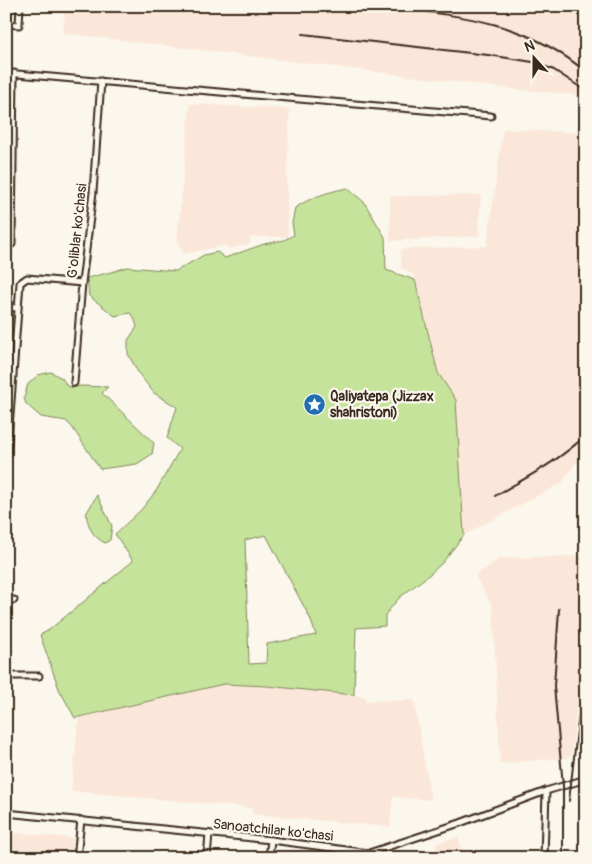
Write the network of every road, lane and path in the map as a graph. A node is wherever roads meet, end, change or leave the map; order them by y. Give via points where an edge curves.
1 (20, 6) edge
2 (6, 24) edge
3 (6, 73) edge
4 (14, 74) junction
5 (100, 81) junction
6 (491, 116) dead end
7 (9, 194) edge
8 (6, 244) edge
9 (82, 283) junction
10 (6, 307) edge
11 (17, 308) junction
12 (6, 367) edge
13 (13, 368) junction
14 (74, 383) dead end
15 (8, 416) edge
16 (6, 466) edge
17 (6, 600) edge
18 (14, 600) dead end
19 (6, 676) edge
20 (39, 676) dead end
21 (586, 779) edge
22 (546, 791) junction
23 (6, 813) edge
24 (81, 820) junction
25 (210, 834) junction
26 (271, 840) junction
27 (77, 858) edge
28 (207, 858) edge
29 (269, 858) edge
30 (544, 858) edge

1 - 2 street via 19,24
3 - 4 street
4 - 5 street
4 - 7 street
5 - 6 street
5 - 9 street, G'oliblar ko'chasi via 93,192
7 - 8 street via 12,244
9 - 11 street via 27,278 20,283
9 - 14 street, G'oliblar ko'chasi
10 - 11 street
11 - 13 street
12 - 13 street
13 - 15 street
15 - 16 street
17 - 18 street
19 - 20 street
21 - 22 street, Sanoatchilar ko'chasi
22 - 26 street, Sanoatchilar ko'chasi via 368,853
22 - 30 street
23 - 24 street, Sanoatchilar ko'chasi
24 - 25 street, Sanoatchilar ko'chasi
24 - 27 street
25 - 26 street, Sanoatchilar ko'chasi
25 - 28 street
26 - 29 street

